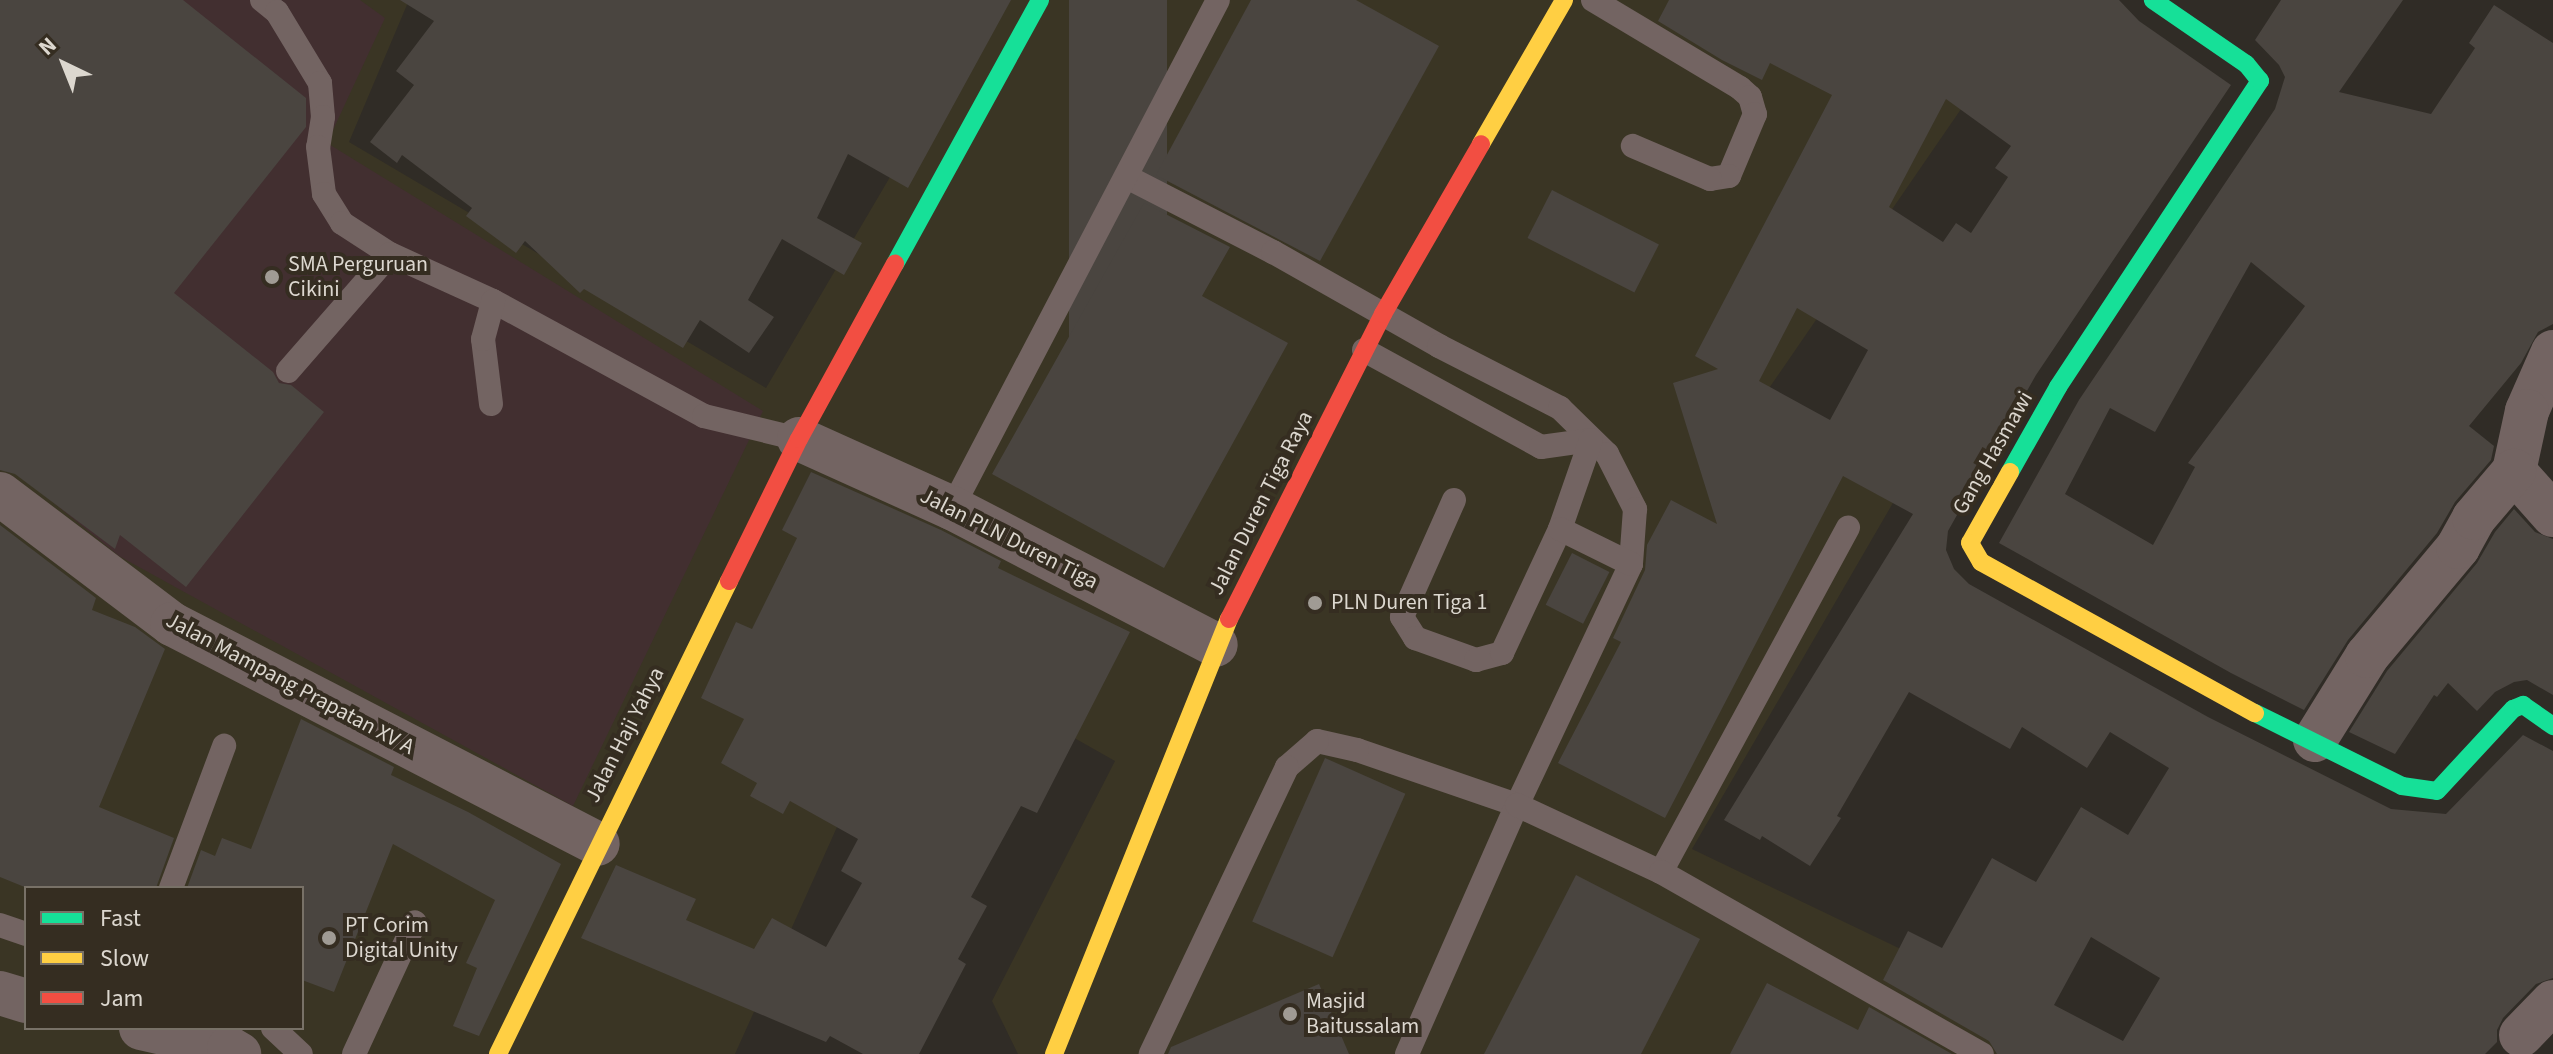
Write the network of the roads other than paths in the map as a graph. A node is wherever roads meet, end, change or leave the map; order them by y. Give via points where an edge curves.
1 (262, 0) edge
2 (1218, 0) edge
3 (1564, 0) edge
4 (1593, 0) edge
5 (2153, 0) edge
6 (1030, 4) edge
7 (1633, 146) dead end
8 (1127, 177) junction
9 (390, 254) junction
10 (493, 301) junction
11 (1383, 314) junction
12 (1364, 350) junction
13 (2553, 352) edge
14 (288, 371) dead end
15 (491, 404) dead end
16 (799, 439) junction
17 (1591, 440) junction
18 (2514, 471) junction
19 (0, 494) edge
20 (1454, 500) dead end
21 (952, 508) junction
22 (2553, 515) edge
23 (1848, 527) dead end
24 (1560, 529) junction
25 (1631, 564) junction
26 (1216, 645) junction
27 (2553, 726) edge
28 (2315, 740) junction
29 (224, 746) dead end
30 (1517, 805) junction
31 (598, 844) junction
32 (1661, 872) junction
33 (172, 886) edge
34 (415, 922) dead end
35 (0, 925) edge
36 (24, 933) edge
37 (0, 993) edge
38 (24, 1000) edge
39 (2553, 1002) edge
40 (150, 1030) edge
41 (275, 1030) edge
42 (2521, 1035) dead end
43 (1055, 1053) edge
44 (239, 1054) edge
45 (301, 1054) edge
46 (354, 1054) edge
47 (498, 1054) edge
48 (1151, 1054) edge
49 (1407, 1054) edge
50 (1982, 1054) edge

1 - 9 lane via 277,12 320,83 323,117 318,147 324,194 342,223
2 - 8 lane
3 - 11 street, Jalan Duren Tiga Raya
4 - 7 lane via 1740,88 1750,97 1755,114 1729,176 1710,179
5 - 28 street, Gang Hasmawi via 2246,64 2260,81 2058,387 1970,543 1981,562 2219,695
6 - 16 street, Jalan Haji Yahya
8 - 11 lane
8 - 21 lane
9 - 10 lane
9 - 14 lane
10 - 15 lane via 483,339
10 - 16 lane via 704,416
11 - 12 street, Jalan Duren Tiga Raya
11 - 17 lane via 1560,408
12 - 17 lane via 1541,447
12 - 26 street, Jalan Duren Tiga Raya
13 - 18 street via 2527,411
16 - 21 street, Jalan PLN Duren Tiga
16 - 31 street, Jalan Haji Yahya
17 - 24 lane
17 - 25 lane via 1607,454 1635,509
18 - 22 street
18 - 28 street via 2367,656
19 - 31 street, Jalan Mampang Prapatan XV A via 172,624
20 - 24 lane via 1402,617 1415,638 1476,660 1502,653
21 - 26 street, Jalan PLN Duren Tiga
23 - 32 lane
24 - 25 lane
25 - 30 lane
26 - 43 street, Jalan Duren Tiga Raya
27 - 28 street, Gang Hasmawi via 2523,705 2513,709 2437,791 2402,786
29 - 33 lane
30 - 32 lane
30 - 48 lane via 1317,741 1287,767
30 - 49 lane
31 - 47 street, Jalan Haji Yahya
32 - 50 lane
34 - 46 lane
35 - 36 lane
37 - 38 street
39 - 42 street
40 - 44 street
41 - 45 lane

